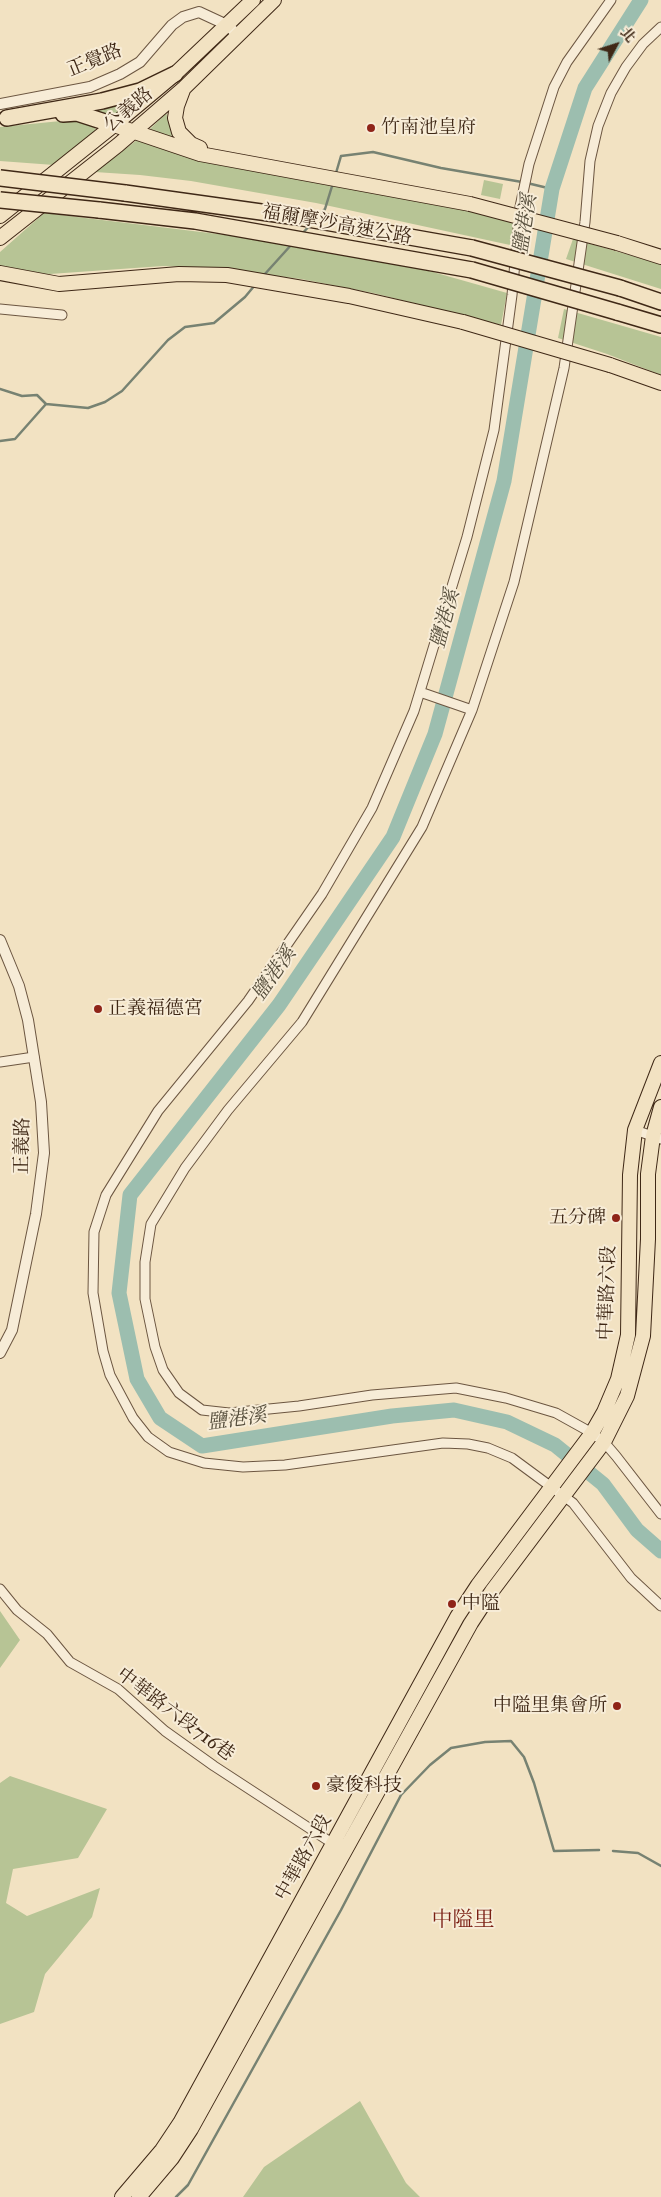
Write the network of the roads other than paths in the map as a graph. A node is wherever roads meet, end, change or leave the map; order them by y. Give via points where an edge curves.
1 (253, 0) edge
2 (274, 0) edge
3 (611, 0) edge
4 (227, 25) junction
5 (661, 27) edge
6 (238, 35) junction
7 (175, 74) junction
8 (184, 88) junction
9 (2, 114) edge
10 (114, 125) junction
11 (133, 132) junction
12 (253, 164) junction
13 (0, 178) edge
14 (0, 200) edge
15 (0, 216) edge
16 (0, 238) edge
17 (661, 257) edge
18 (0, 273) edge
19 (0, 282) edge
20 (54, 283) junction
21 (661, 302) edge
22 (0, 309) edge
23 (62, 315) dead end
24 (661, 325) edge
25 (661, 383) edge
26 (420, 692) junction
27 (472, 710) junction
28 (0, 940) edge
29 (34, 1057) junction
30 (0, 1062) edge
31 (661, 1063) edge
32 (661, 1107) edge
33 (635, 1130) junction
34 (657, 1138) edge
35 (0, 1353) edge
36 (592, 1433) junction
37 (604, 1442) junction
38 (552, 1486) junction
39 (564, 1495) junction
40 (661, 1514) edge
41 (0, 1589) edge
42 (661, 1606) edge
43 (338, 1847) junction
44 (122, 2197) edge
45 (139, 2197) edge

1 - 4 main road, 公義路
2 - 6 main road, 公義路
3 - 26 street via 567,62 554,87 526,174 494,430 467,537
4 - 6 street, 正覺路
4 - 7 main road, 公義路
4 - 9 street, 正覺路 via 199,12 183,17 140,62 120,74 90,87
5 - 27 street via 626,67 598,126 590,161 585,222 564,368 514,582
6 - 8 main road, 公義路
7 - 9 highway via 140,91 102,101
7 - 10 main road, 公義路
8 - 11 main road, 公義路
8 - 12 main road via 175,118 179,132 191,144
9 - 10 highway via 76,113
10 - 11 main road
10 - 15 main road, 公義路
11 - 12 main road via 200,154
11 - 16 main road, 公義路
12 - 17 main road, bridge via 470,204
13 - 21 highway, 福爾摩沙高速公路, bridge via 125,192 314,220 472,248
14 - 24 highway, 福爾摩沙高速公路, bridge via 195,221 472,270
18 - 20 main road
19 - 20 main road
20 - 25 main road, bridge via 179,274 227,275 260,280 463,322
22 - 23 street
26 - 27 street
26 - 38 street via 372,808 322,894 248,1000 158,1111 106,1195 94,1232 92,1293 102,1351 110,1375 133,1418 148,1437 169,1452 204,1463 243,1467 285,1465 443,1443 468,1444 512,1458
27 - 36 street via 422,827 302,1022 228,1110 185,1168 151,1224 145,1262 145,1299 163,1370 179,1393 202,1410 229,1413 456,1388 556,1413
28 - 29 street, 正義路 via 21,994
29 - 30 street
29 - 35 street, 正義路 via 44,1153 36,1214 12,1330
31 - 33 main road, 中華路六段
32 - 34 main road, 中華路六段
33 - 34 street
33 - 36 main road, 中華路六段 via 630,1194 628,1335 618,1379
34 - 37 main road, 中華路六段 via 648,1174 643,1336 627,1396
36 - 37 street
36 - 38 main road, 中華路六段
37 - 39 main road, 中華路六段
37 - 40 street
38 - 39 street
38 - 43 main road, 中華路六段 via 457,1617
39 - 42 street via 631,1578
39 - 43 main road, 中華路六段 via 471,1622
41 - 43 street, 中華路六段716巷 via 17,1610 47,1634 70,1662 118,1689 165,1731
43 - 44 main road, 中華路六段 via 180,2123
43 - 45 main road, 中華路六段 via 182,2144

